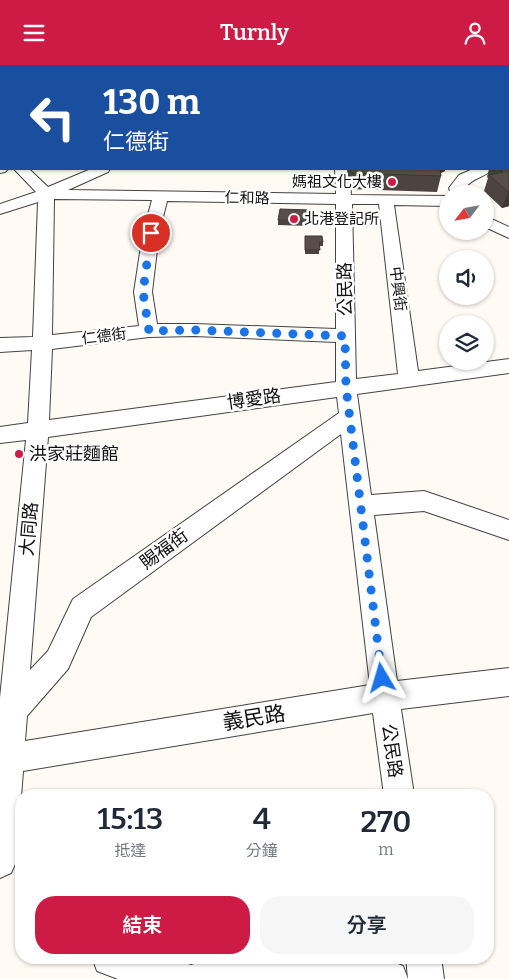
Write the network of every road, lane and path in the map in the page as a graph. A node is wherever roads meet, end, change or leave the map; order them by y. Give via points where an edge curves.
1 (22, 170) edge
2 (64, 170) edge
3 (101, 170) edge
4 (342, 170) edge
5 (483, 170) edge
6 (460, 185) edge
7 (52, 192) junction
8 (162, 196) junction
9 (344, 199) junction
10 (386, 200) junction
11 (439, 201) edge
12 (0, 209) edge
13 (494, 226) edge
14 (509, 233) edge
15 (149, 331) junction
16 (345, 336) junction
17 (43, 343) junction
18 (0, 345) edge
19 (509, 366) edge
20 (409, 379) junction
21 (346, 387) junction
22 (349, 417) junction
23 (38, 429) junction
24 (0, 435) edge
25 (360, 506) junction
26 (509, 530) edge
27 (509, 682) edge
28 (384, 697) junction
29 (12, 711) junction
30 (4, 760) edge
31 (398, 789) edge
32 (0, 862) edge
33 (127, 964) edge
34 (424, 964) edge
35 (182, 979) edge
36 (201, 979) edge
37 (390, 979) edge
38 (426, 979) edge

1 - 7 street
2 - 7 street, 大同路
3 - 7 street
4 - 9 street, 公民路
5 - 6 street via 464,178
7 - 8 street, 仁和路
7 - 12 street, 仁和路
7 - 17 street, 大同路
8 - 9 street, 仁和路
8 - 15 street via 151,233 143,292
9 - 10 street, 仁和路
9 - 16 street, 公民路
10 - 11 street, 仁和路
10 - 20 street, 中興街
13 - 14 street
15 - 16 street, 仁德街
15 - 17 street, 仁德街
16 - 21 street, 公民路
17 - 18 street, 仁德街
17 - 23 street, 大同路
19 - 20 street, 博愛路
20 - 21 street, 博愛路
21 - 22 street, 公民路
21 - 23 street, 博愛路
22 - 25 street, 公民路
22 - 29 street, 賜福街 via 82,607 58,660
23 - 24 street, 博愛路
23 - 29 street, 大同路
25 - 26 street via 424,501
25 - 28 street, 公民路
27 - 28 street, 義民路
28 - 30 street, 義民路
28 - 31 street, 公民路
29 - 30 street, 大同路
30 - 32 street, 大同路
33 - 35 street
34 - 38 street
36 - 37 street via 241,967

